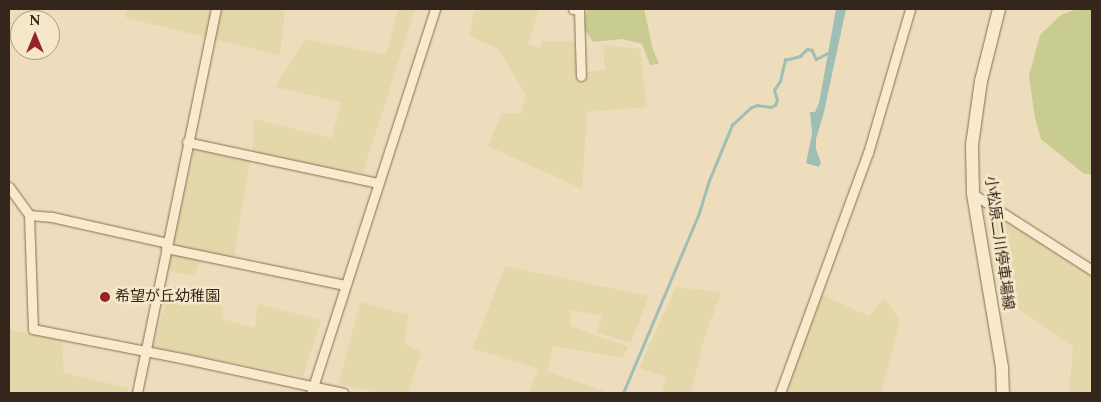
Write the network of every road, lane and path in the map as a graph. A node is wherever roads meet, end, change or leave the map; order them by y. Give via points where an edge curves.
1 (216, 9) edge
2 (435, 9) edge
3 (573, 9) edge
4 (910, 9) edge
5 (999, 9) edge
6 (581, 76) dead end
7 (187, 142) junction
8 (378, 184) junction
9 (9, 187) edge
10 (973, 194) junction
11 (29, 216) junction
12 (167, 246) junction
13 (1092, 270) edge
14 (345, 285) junction
15 (146, 352) junction
16 (312, 390) edge
17 (137, 393) edge
18 (342, 393) edge
19 (780, 393) edge
20 (1003, 393) edge

1 - 7 street
2 - 8 street
3 - 6 street via 579,10
4 - 19 street via 868,153
5 - 10 main road, 小松原二川停車場線 via 981,81 972,145
7 - 8 street
7 - 12 street
8 - 14 street
9 - 11 street
10 - 13 street
10 - 20 main road, 小松原二川停車場線 via 1002,367
11 - 12 street via 52,217
11 - 15 street via 33,329
12 - 14 street
12 - 15 street
14 - 16 street
15 - 16 street
15 - 17 street
16 - 18 street

